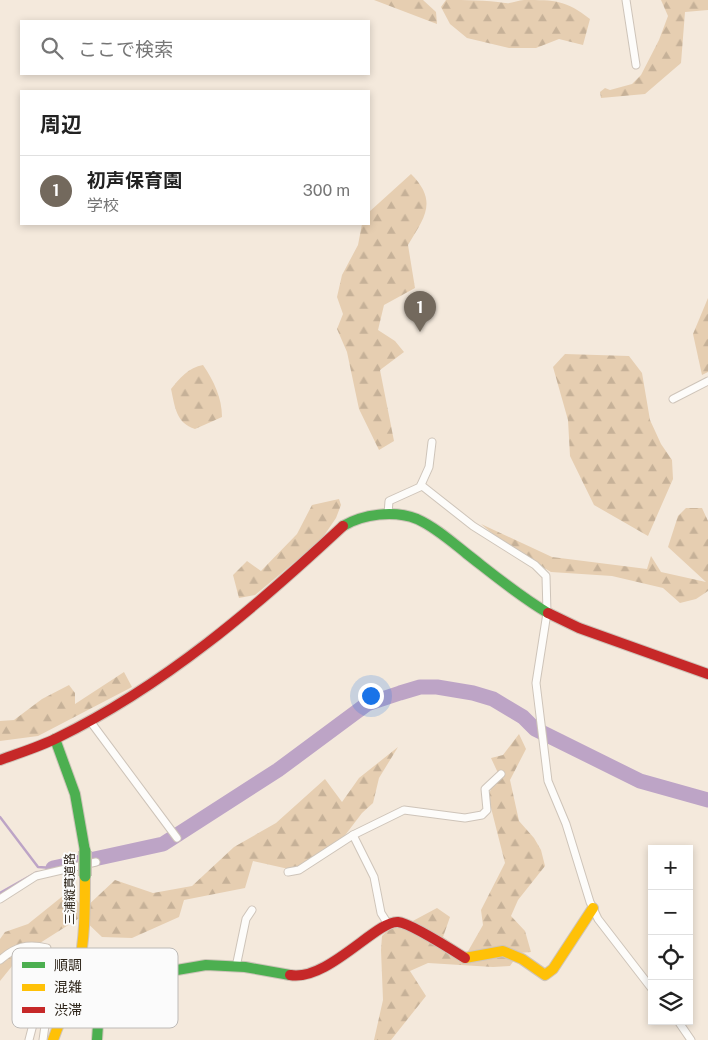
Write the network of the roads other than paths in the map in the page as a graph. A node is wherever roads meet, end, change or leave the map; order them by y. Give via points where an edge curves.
1 (626, 0) edge
2 (636, 65) dead end
3 (708, 381) edge
4 (674, 399) dead end
5 (432, 442) dead end
6 (421, 485) junction
7 (388, 514) junction
8 (547, 613) junction
9 (708, 674) edge
10 (90, 721) junction
11 (54, 739) junction
12 (0, 760) edge
13 (501, 774) dead end
14 (175, 835) dead end
15 (352, 835) junction
16 (96, 862) dead end
17 (288, 872) dead end
18 (0, 899) edge
19 (593, 908) junction
20 (252, 910) dead end
21 (388, 924) junction
22 (14, 948) edge
23 (47, 948) edge
24 (82, 948) edge
25 (12, 950) edge
26 (0, 960) edge
27 (236, 966) junction
28 (178, 970) edge
29 (648, 984) edge
30 (681, 1025) edge
31 (58, 1028) edge
32 (53, 1040) edge
33 (692, 1040) edge

1 - 2 street
3 - 4 street
5 - 6 street via 429,467
6 - 7 street via 390,502
6 - 8 street via 473,526 535,565 546,576
7 - 8 street via 406,516 426,524
7 - 10 street via 363,517 343,526 281,585 228,627 156,680
8 - 9 street via 579,628
8 - 19 street via 536,683 541,737 548,781 569,832
10 - 11 street
10 - 14 street
11 - 12 street
11 - 24 street, 三浦縦貫道路, bridge via 80,805 85,851
13 - 15 street via 486,789 487,810 482,815 456,818 404,810
15 - 17 street via 299,870
15 - 21 street via 374,877 381,913
16 - 18 street via 36,876
19 - 21 street via 546,975 508,952 498,950 466,959 398,922
19 - 29 street
20 - 27 street via 246,919
21 - 27 street via 315,972 304,975
22 - 23 street via 33,944
25 - 26 street
27 - 28 street via 206,965
30 - 33 street
31 - 32 street, 三浦縦貫道路, bridge

